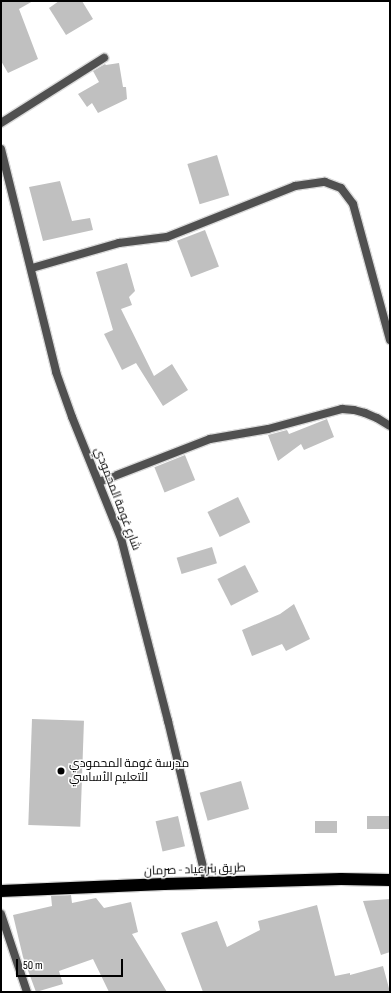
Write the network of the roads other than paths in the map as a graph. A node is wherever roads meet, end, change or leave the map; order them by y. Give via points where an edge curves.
1 (104, 58) dead end
2 (1, 123) edge
3 (1, 149) edge
4 (32, 268) junction
5 (390, 340) edge
6 (390, 426) edge
7 (98, 482) junction
8 (390, 880) edge
9 (207, 884) junction
10 (1, 891) edge
11 (1, 914) edge
12 (27, 992) edge

1 - 2 street
3 - 4 street, شارع غومة المحمودي
4 - 5 street via 119,243 167,237 295,186 325,182 341,188 352,204
4 - 7 street, شارع غومة المحمودي via 56,372
6 - 7 street via 365,413 342,409 268,429 210,439
7 - 9 street, شارع غومة المحمودي via 121,538
8 - 9 highway, طريق بئر عياد - صرمان via 341,879
9 - 10 highway, طريق بئر عياد - صرمان
11 - 12 street

